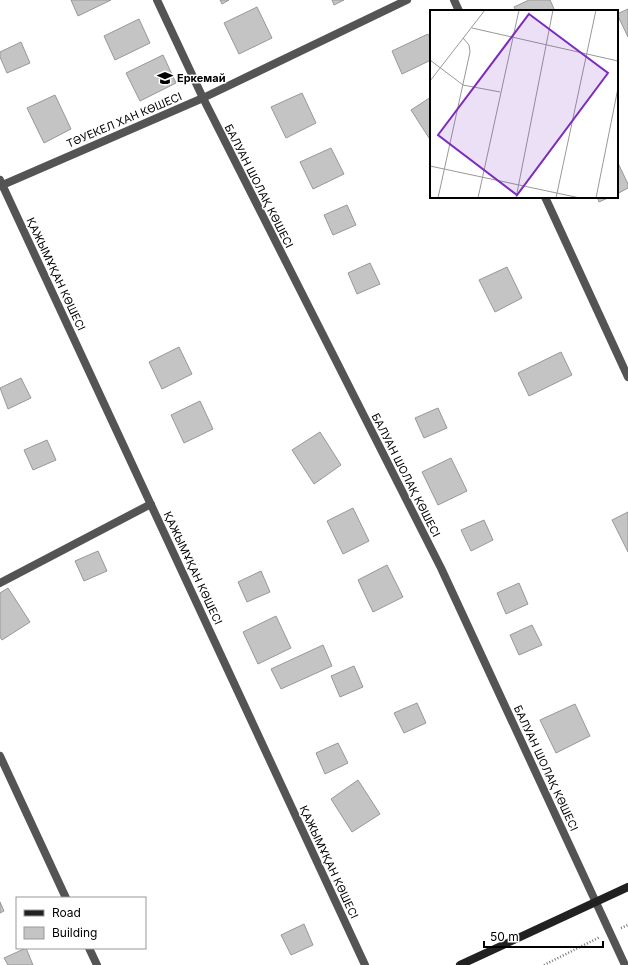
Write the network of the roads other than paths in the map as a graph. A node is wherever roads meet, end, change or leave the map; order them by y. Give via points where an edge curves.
1 (157, 0) edge
2 (407, 0) edge
3 (454, 0) edge
4 (459, 10) edge
5 (202, 98) junction
6 (1, 184) edge
7 (545, 198) edge
8 (628, 377) edge
9 (151, 504) junction
10 (0, 582) edge
11 (0, 756) edge
12 (628, 887) edge
13 (66, 897) edge
14 (595, 902) junction
15 (89, 949) edge
16 (97, 965) edge
17 (365, 965) edge
18 (460, 965) edge
19 (625, 965) edge

1 - 5 street, БАЛУАН ШОЛАҚ КӨШЕСІ
2 - 5 street, ТӘУЕКЕЛ ХАН КӨШЕСІ
3 - 4 street
5 - 6 street, ТӘУЕКЕЛ ХАН КӨШЕСІ
5 - 14 street, БАЛУАН ШОЛАҚ КӨШЕСІ via 441,568
6 - 9 street, ҚАЖЫМҰҚАН КӨШЕСІ
7 - 8 street
9 - 10 street
9 - 17 street, ҚАЖЫМҰҚАН КӨШЕСІ
11 - 13 street
12 - 14 main road
14 - 18 main road
14 - 19 street, БАЛУАН ШОЛАҚ КӨШЕСІ
15 - 16 street

